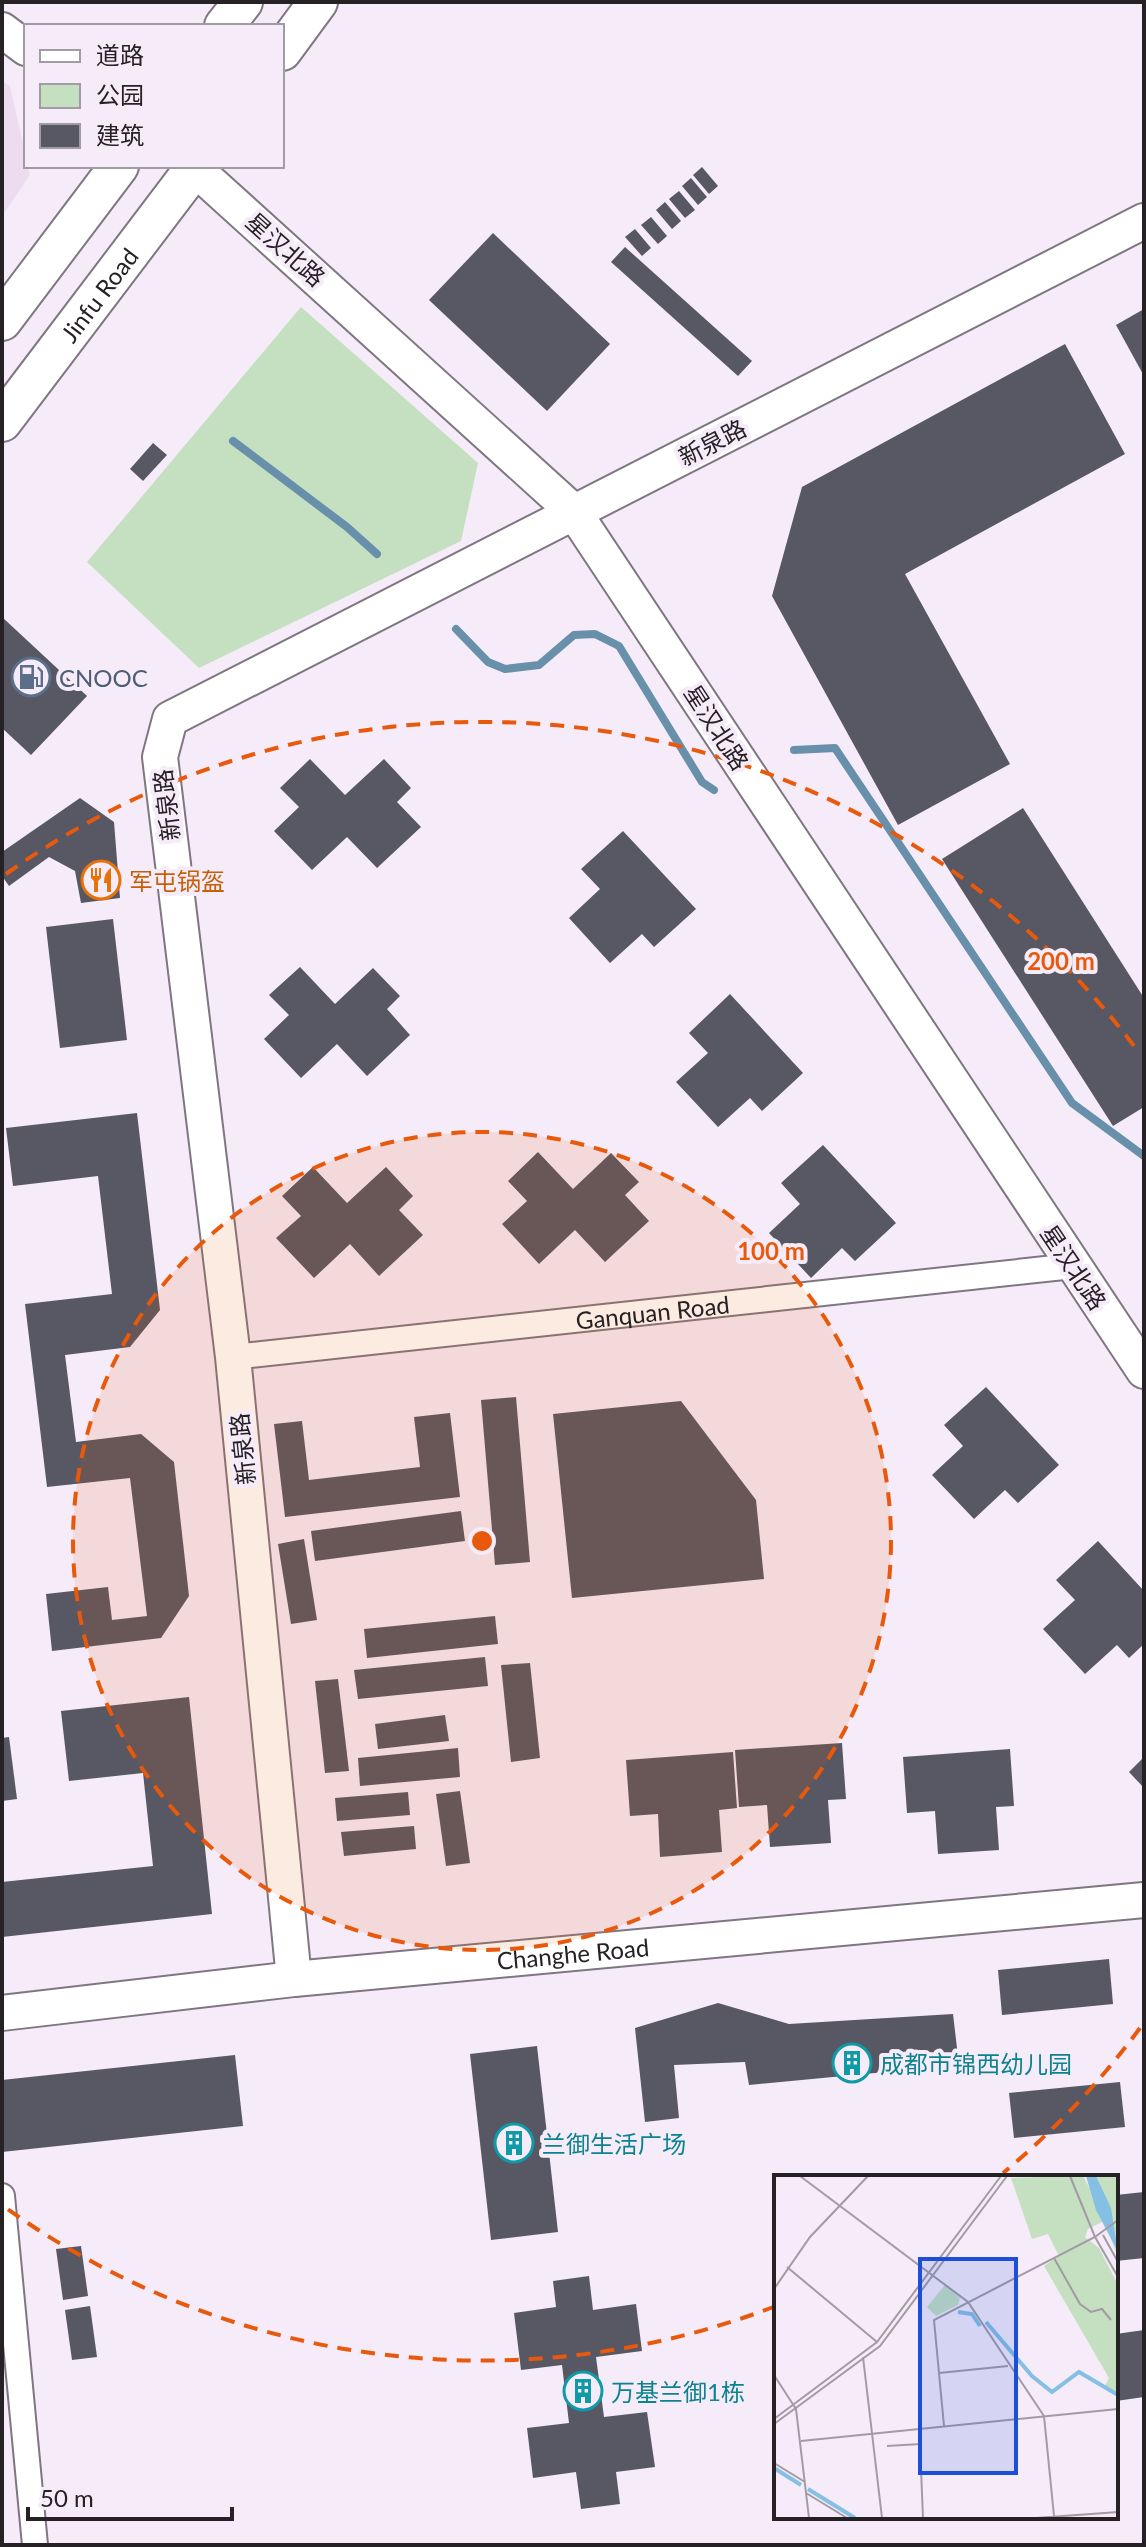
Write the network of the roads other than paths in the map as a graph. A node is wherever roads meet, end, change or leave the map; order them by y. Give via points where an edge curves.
1 (243, 2) edge
2 (318, 2) edge
3 (226, 24) edge
4 (2, 30) edge
5 (24, 46) edge
6 (284, 48) edge
7 (117, 168) edge
8 (193, 168) edge
9 (195, 168) edge
10 (1144, 221) edge
11 (2, 321) edge
12 (2, 422) edge
13 (574, 512) junction
14 (1073, 1266) junction
15 (233, 1357) junction
16 (1144, 1371) edge
17 (1144, 1900) edge
18 (294, 1979) junction
19 (2, 2013) edge
20 (2, 2196) edge
21 (35, 2545) edge

1 - 3 main road
2 - 6 main road
4 - 5 street
7 - 11 main road
8 - 12 main road, Jinfu Road
9 - 13 street, 星汉北路
10 - 13 street, 新泉路
13 - 14 street, 星汉北路
13 - 15 street, 新泉路 via 170,719 160,757
14 - 15 street, Ganquan Road
14 - 16 street, 星汉北路
15 - 18 street, 新泉路
17 - 18 street, Changhe Road
18 - 19 street, Changhe Road
20 - 21 street

